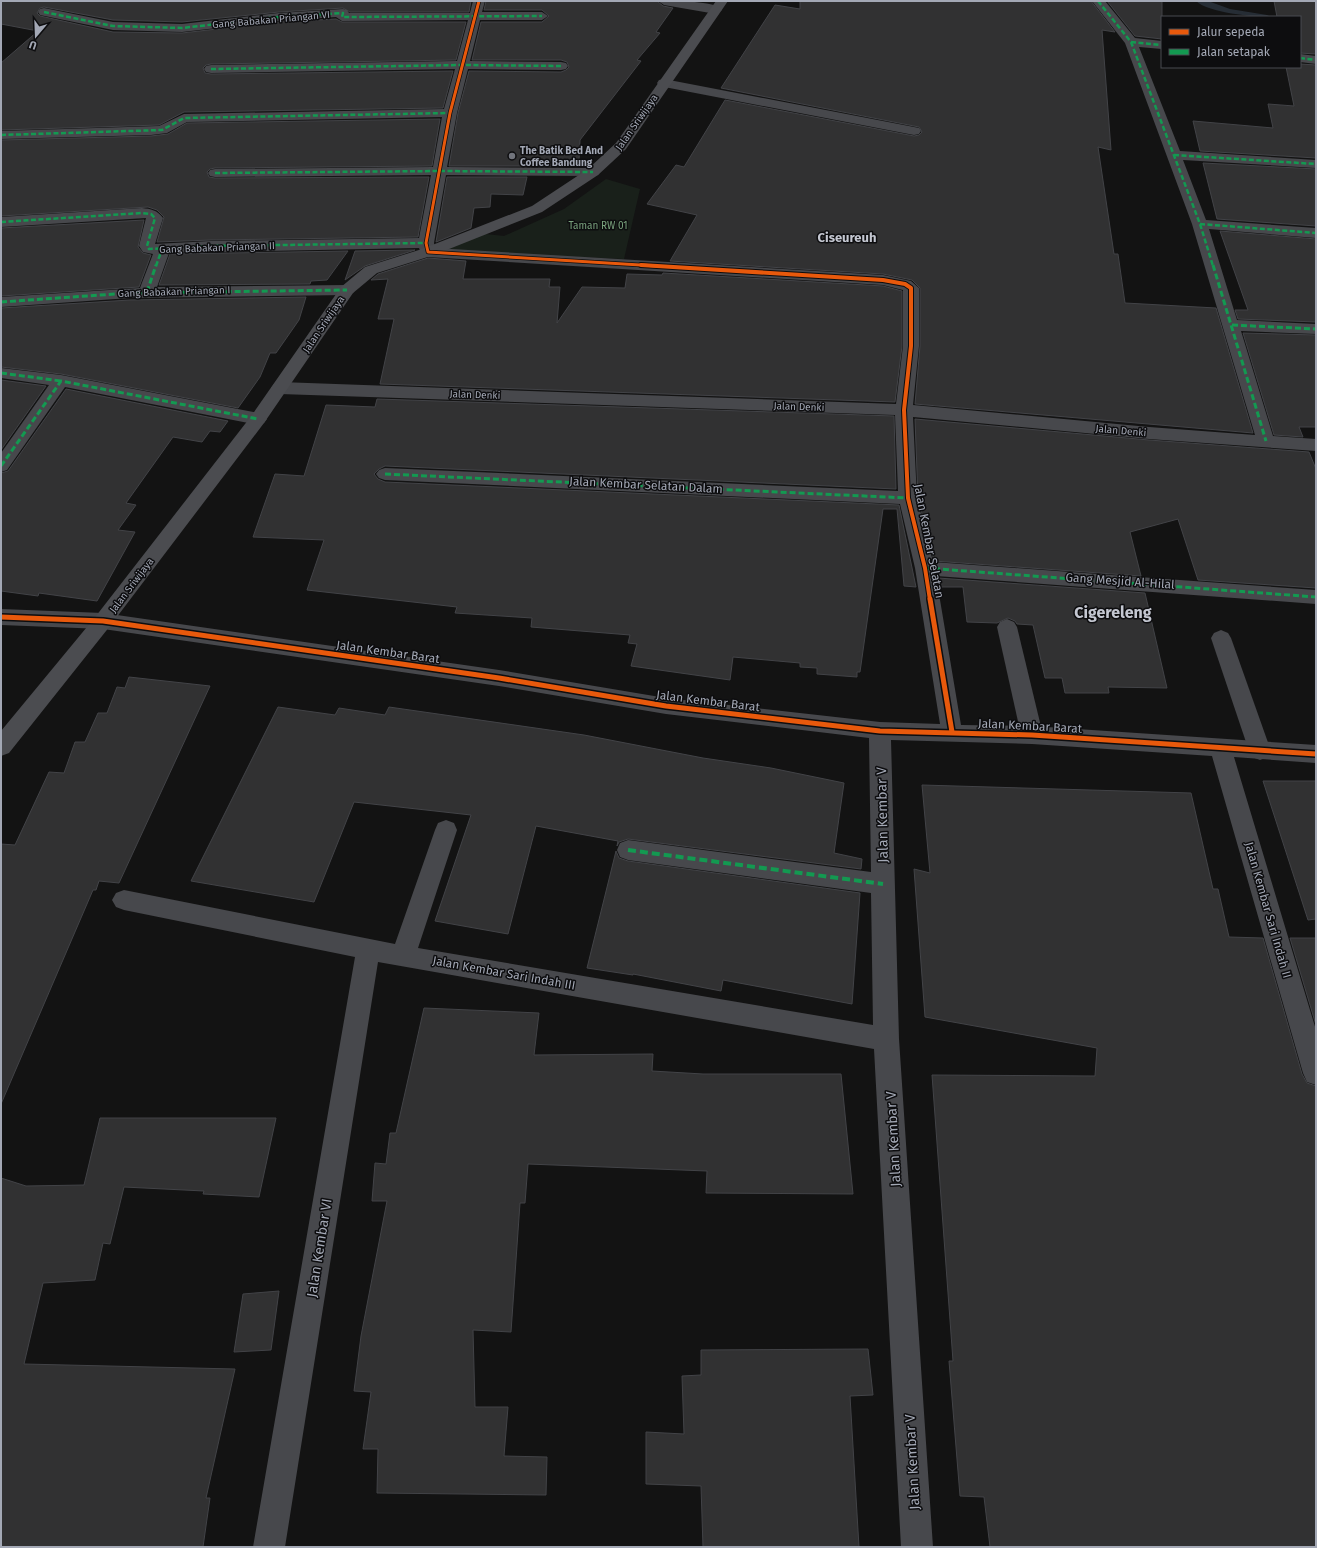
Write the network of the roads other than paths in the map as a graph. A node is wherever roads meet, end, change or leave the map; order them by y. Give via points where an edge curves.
1 (479, 1) edge
2 (664, 1) edge
3 (1098, 1) edge
4 (719, 5) edge
5 (44, 12) dead end
6 (542, 16) dead end
7 (475, 18) junction
8 (1131, 42) junction
9 (1161, 45) edge
10 (1301, 58) edge
11 (1316, 60) edge
12 (462, 65) junction
13 (561, 66) dead end
14 (211, 68) dead end
15 (664, 83) junction
16 (450, 113) junction
17 (914, 131) dead end
18 (1, 135) edge
19 (1174, 155) junction
20 (1316, 164) edge
21 (440, 171) junction
22 (593, 172) junction
23 (215, 173) dead end
24 (1, 222) edge
25 (1200, 224) junction
26 (1316, 233) edge
27 (427, 248) junction
28 (162, 249) junction
29 (904, 284) joint
30 (347, 290) junction
31 (147, 292) junction
32 (1, 302) edge
33 (1232, 325) junction
34 (1316, 329) edge
35 (1, 373) edge
36 (61, 381) junction
37 (280, 388) junction
38 (904, 410) junction
39 (258, 419) junction
40 (1266, 441) junction
41 (1316, 444) edge
42 (1, 466) edge
43 (385, 474) dead end
44 (908, 498) junction
45 (925, 568) junction
46 (1316, 597) edge
47 (1, 617) edge
48 (103, 621) junction
49 (1007, 627) dead end
50 (1221, 638) dead end
51 (880, 731) junction
52 (952, 732) junction
53 (1032, 736) junction
54 (1, 747) edge
55 (1220, 747) junction
56 (1260, 751) junction
57 (1316, 754) edge
58 (446, 830) dead end
59 (628, 850) dead end
60 (883, 884) junction
61 (124, 900) dead end
62 (368, 949) junction
63 (403, 956) junction
64 (886, 1039) junction
65 (1316, 1074) edge
66 (269, 1547) edge
67 (917, 1547) edge

1 - 7 street
2 - 4 street
3 - 8 street
4 - 15 main road, Jalan Sriwijaya
5 - 7 street, Gang Babakan Priangan VI via 113,26 147,28 182,28 343,13 342,17
6 - 7 street, Gang Babakan Priangan VI
7 - 12 street
8 - 9 street
8 - 19 street
10 - 11 street
12 - 13 street
12 - 14 street
12 - 16 street
15 - 17 street
15 - 22 main road, Jalan Sriwijaya via 621,146
16 - 18 street via 184,118 162,130
16 - 21 street
19 - 20 street
19 - 25 street
21 - 22 street
21 - 23 street
21 - 27 street
22 - 27 main road, Jalan Sriwijaya via 537,209
24 - 28 street, Gang Babakan Priangan II via 151,214 155,218 146,246
25 - 26 street
25 - 33 street
27 - 28 street, Gang Babakan Priangan II via 211,246
27 - 29 street, Gang Babakan Priangan II via 883,280
27 - 30 main road, Jalan Sriwijaya via 371,270
28 - 31 street
29 - 38 street, Jalan Kembar Selatan via 911,288 911,346
30 - 31 street, Gang Babakan Priangan I
30 - 37 main road, Jalan Sriwijaya
31 - 32 street, Gang Babakan Priangan I via 70,295
33 - 34 street
33 - 40 street
35 - 36 street
36 - 39 street
36 - 42 street
37 - 38 street, Jalan Denki
37 - 39 main road, Jalan Sriwijaya
38 - 40 street, Jalan Denki via 1149,433
38 - 44 street, Jalan Kembar Selatan
39 - 48 main road, Jalan Sriwijaya
40 - 41 street, Jalan Denki
43 - 44 street, Jalan Kembar Selatan Dalam
44 - 45 street, Jalan Kembar Selatan
45 - 46 street, Gang Mesjid Al-Hilal
45 - 52 street, Jalan Kembar Selatan
47 - 48 street, Jalan Kembar Barat
48 - 51 street, Jalan Kembar Barat via 499,678 666,706
48 - 54 main road, Jalan Sriwijaya
49 - 53 street
50 - 56 street
51 - 52 street, Jalan Kembar Barat
51 - 60 street, Jalan Kembar V
52 - 53 street, Jalan Kembar Barat
53 - 55 street, Jalan Kembar Barat
55 - 56 street, Jalan Kembar Barat
55 - 65 street, Jalan Kembar Sari Indah II
56 - 57 street, Jalan Kembar Barat
58 - 63 street
59 - 60 street
60 - 64 street, Jalan Kembar V
61 - 62 street, Jalan Kembar Sari Indah III
62 - 63 street, Jalan Kembar Sari Indah III
62 - 66 street, Jalan Kembar VI
63 - 64 street, Jalan Kembar Sari Indah III
64 - 67 street, Jalan Kembar V

